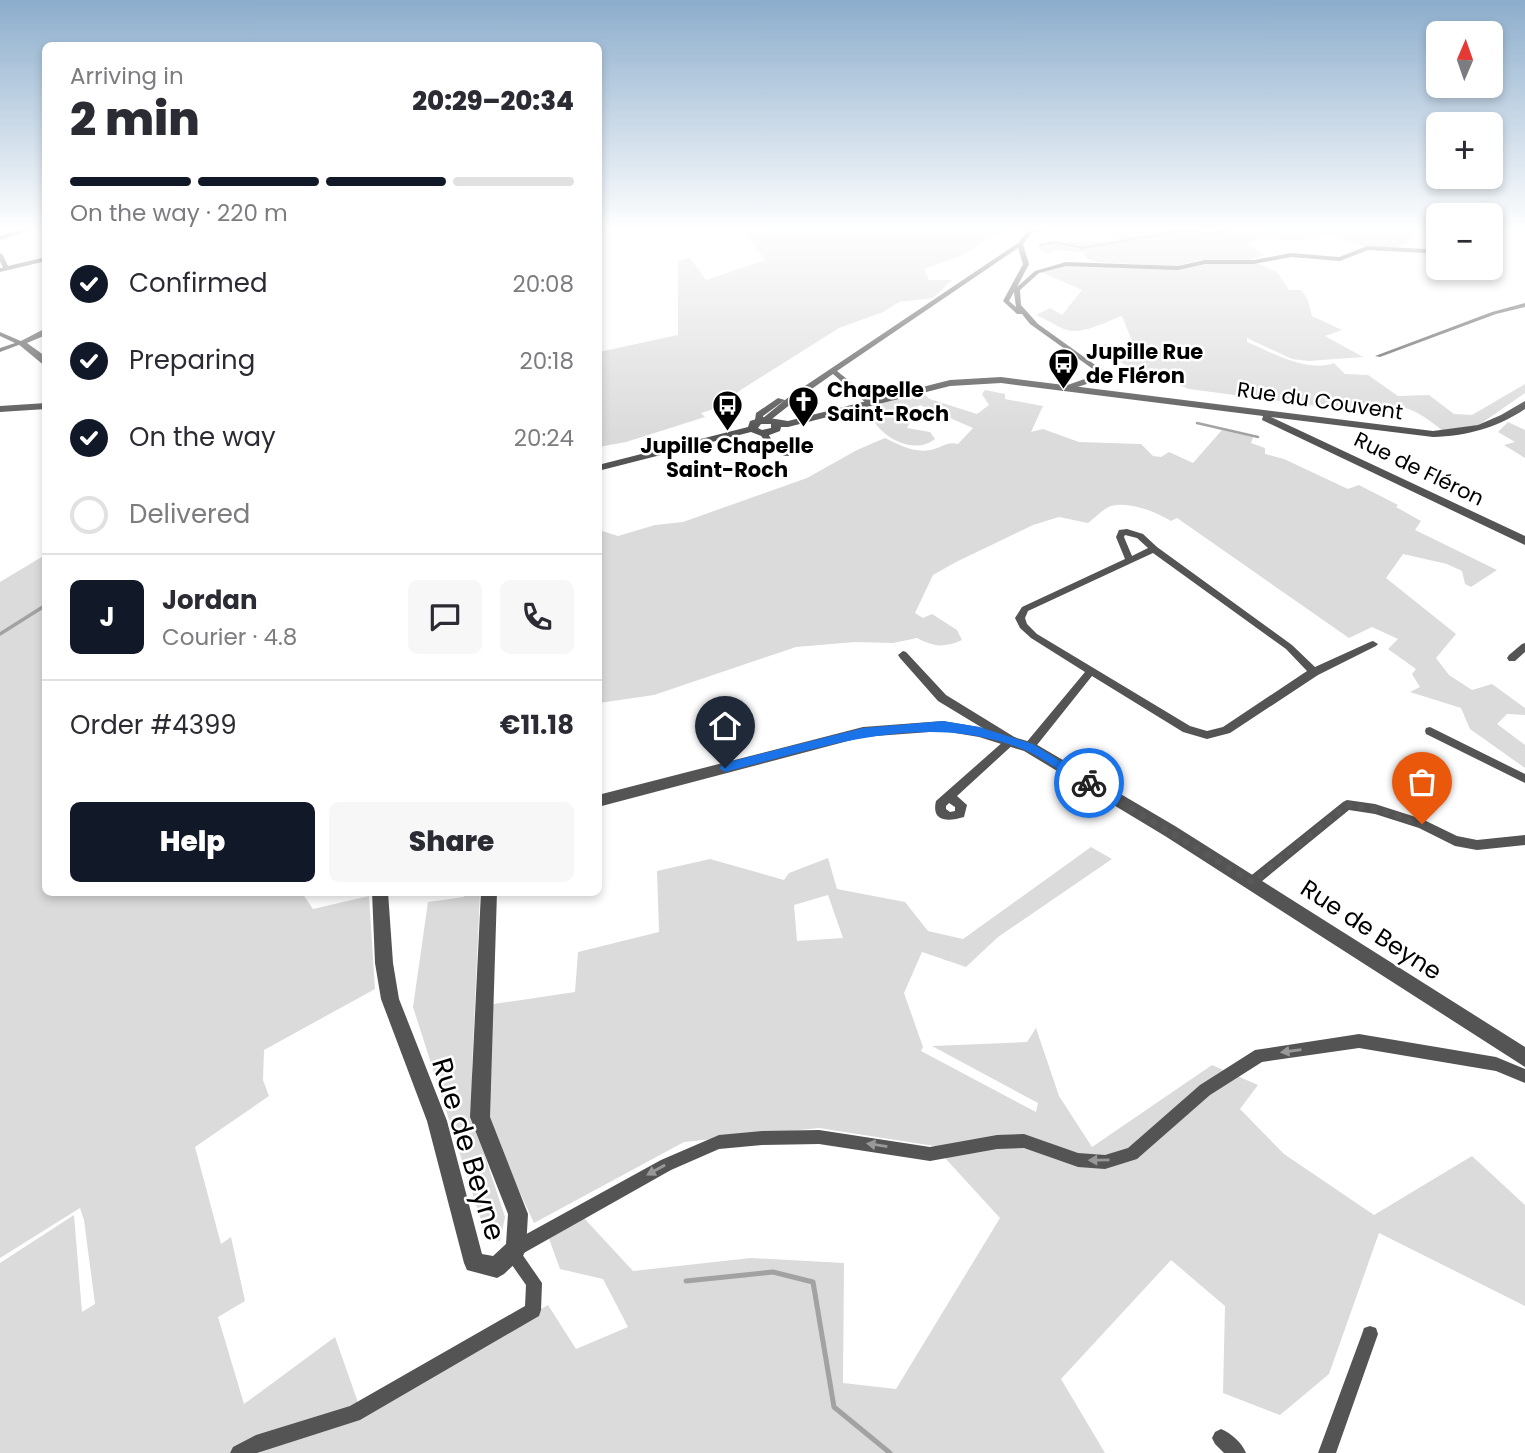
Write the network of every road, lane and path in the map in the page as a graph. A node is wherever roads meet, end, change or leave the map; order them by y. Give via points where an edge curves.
1 (943, 296) edge
2 (1009, 296) edge
3 (1017, 296) edge
4 (1525, 305) edge
5 (1036, 326) junction
6 (42, 333) edge
7 (0, 334) edge
8 (22, 343) junction
9 (0, 349) edge
10 (1378, 356) dead end
11 (42, 359) edge
12 (832, 371) junction
13 (1065, 389) junction
14 (788, 394) dead end
15 (870, 402) junction
16 (1525, 404) edge
17 (42, 405) edge
18 (0, 410) edge
19 (1260, 412) junction
20 (763, 426) junction
21 (786, 454) dead end
22 (602, 467) edge
23 (1525, 541) edge
24 (1154, 549) junction
25 (1130, 560) junction
26 (1373, 644) dead end
27 (1525, 646) edge
28 (903, 655) dead end
29 (1512, 658) dead end
30 (1091, 671) junction
31 (1314, 672) junction
32 (1430, 731) dead end
33 (1012, 741) junction
34 (1029, 747) junction
35 (1525, 779) edge
36 (949, 796) dead end
37 (602, 800) edge
38 (1525, 840) edge
39 (1252, 882) junction
40 (380, 896) edge
41 (489, 896) edge
42 (1525, 1058) edge
43 (1525, 1076) edge
44 (515, 1252) junction
45 (1370, 1334) dead end
46 (1221, 1438) dead end
47 (239, 1453) edge
48 (1237, 1453) edge
49 (1326, 1453) edge

1 - 12 street
2 - 5 street via 1006,301
3 - 5 street via 1018,305
4 - 10 street
5 - 13 street via 1101,372
6 - 8 street
7 - 8 street
8 - 9 street
8 - 11 street
12 - 15 street
12 - 20 street
13 - 15 street, Rue du Couvent via 976,380
13 - 19 street, Rue du Couvent
14 - 20 street via 760,415
15 - 20 street, Rue du Couvent
16 - 19 street, Rue du Couvent via 1479,429 1446,434 1372,429
17 - 18 street
19 - 23 street, Rue de Fléron
20 - 21 street via 770,444
20 - 22 street, Rue du Couvent
24 - 25 street
24 - 25 street via 1141,536 1122,532
24 - 31 street via 1289,647
25 - 30 street via 1025,609 1020,618 1034,636
26 - 31 street
27 - 29 street
28 - 33 street via 942,698
30 - 31 street via 1188,729 1207,735 1226,730
30 - 34 street
32 - 35 street
33 - 34 street, Rue de Beyne
33 - 36 street
33 - 37 street, Rue de Beyne via 943,726 863,732
34 - 39 street, Rue de Beyne
38 - 39 street via 1477,845 1455,841 1398,816 1347,805
39 - 42 street, Rue de Beyne
40 - 44 street, Rue de Beyne via 390,999 437,1121 474,1263 497,1267
41 - 44 street, Rue de Beyne via 480,1117 518,1214
43 -> 44 street via 1496,1063 1359,1041 1260,1055 1205,1090 1132,1154 1105,1162 1078,1160 1024,1141 930,1154 819,1137 719,1142 666,1165
44 - 47 street via 534,1283 533,1310 354,1414
45 - 49 street
46 - 48 street

